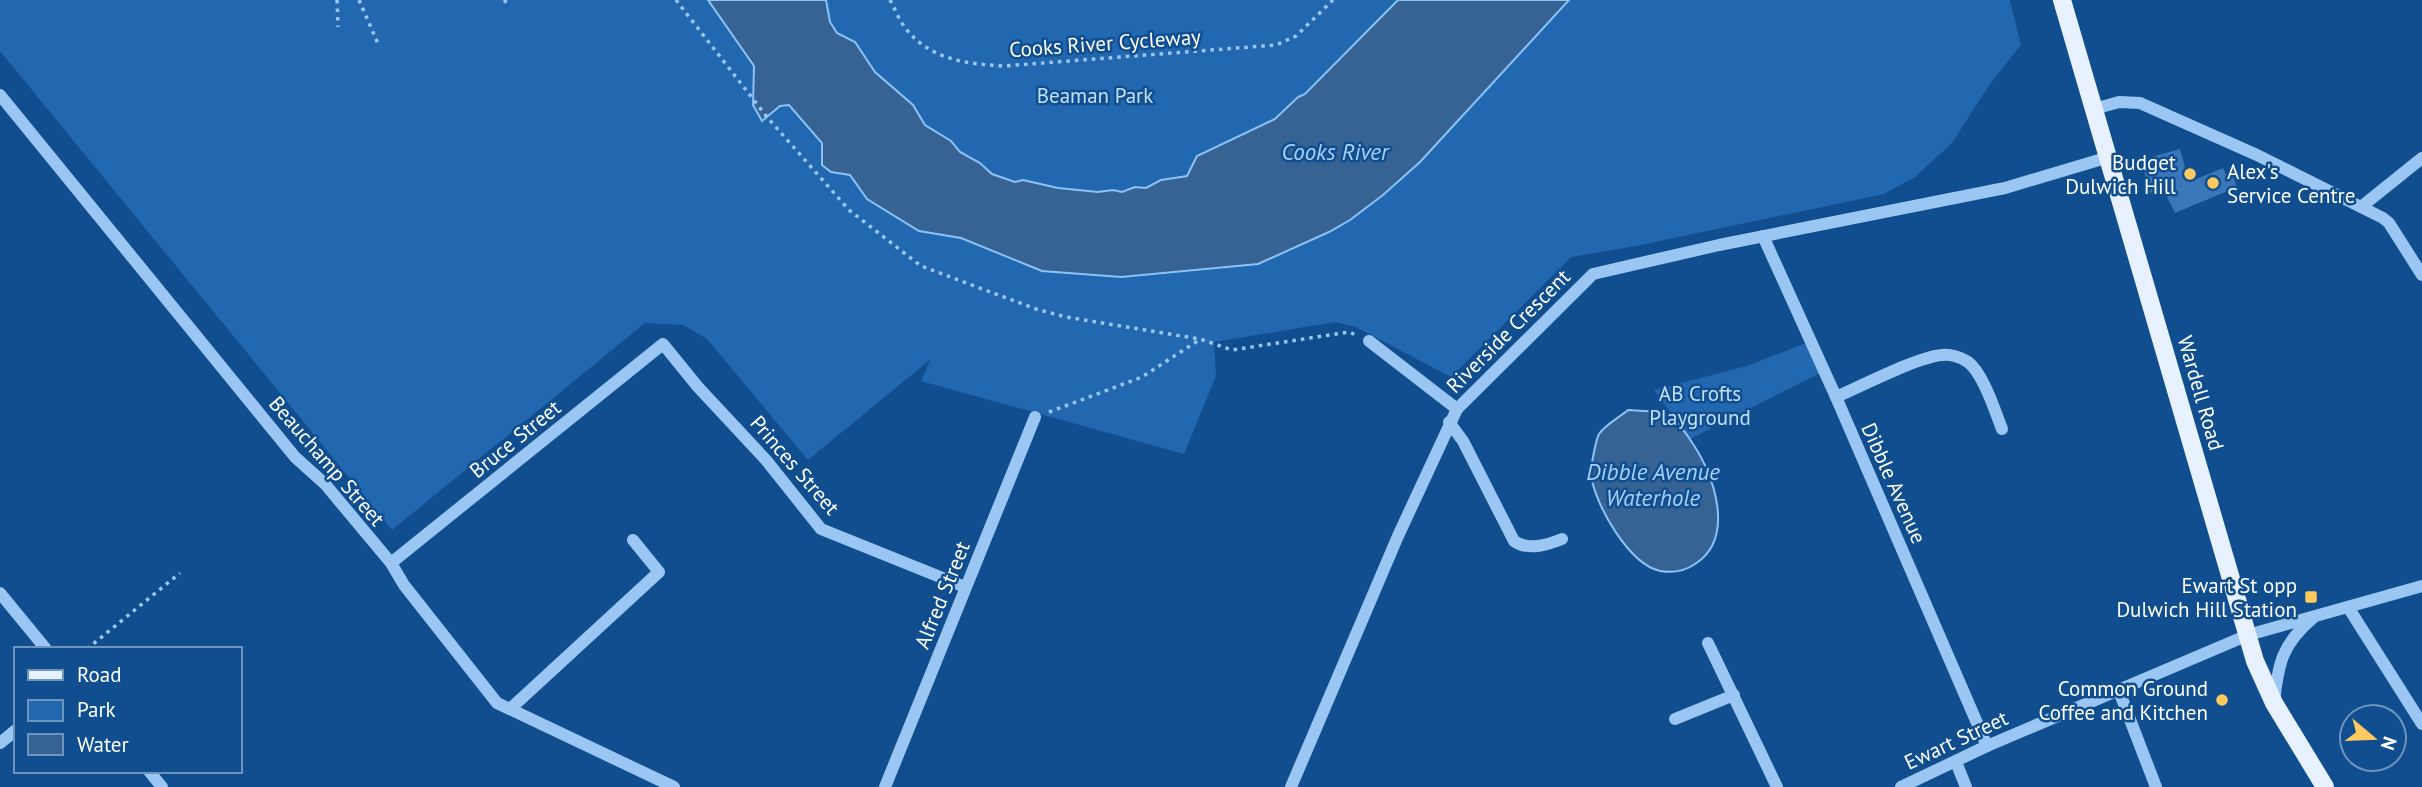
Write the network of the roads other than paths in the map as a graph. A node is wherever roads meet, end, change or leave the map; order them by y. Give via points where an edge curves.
1 (2062, 0) edge
2 (0, 95) edge
3 (2094, 109) junction
4 (2109, 157) junction
5 (2422, 158) edge
6 (2361, 207) junction
7 (1763, 236) junction
8 (2422, 275) edge
9 (1369, 341) road end
10 (663, 345) joint
11 (1836, 397) junction
12 (1457, 408) junction
13 (1035, 417) road end
14 (1449, 422) junction
15 (2003, 429) dead end
16 (1562, 539) dead end
17 (633, 540) dead end
18 (391, 563) junction
19 (2422, 586) edge
20 (965, 587) junction
21 (0, 593) edge
22 (2348, 607) junction
23 (2316, 615) junction
24 (2248, 635) junction
25 (1708, 642) dead end
26 (44, 647) edge
27 (2119, 691) junction
28 (1734, 695) junction
29 (2274, 703) junction
30 (510, 709) junction
31 (1675, 719) dead end
32 (2422, 724) edge
33 (14, 732) edge
34 (0, 743) edge
35 (1987, 746) junction
36 (1956, 762) junction
37 (151, 773) edge
38 (162, 787) edge
39 (674, 787) edge
40 (885, 787) edge
41 (1291, 787) edge
42 (1777, 787) edge
43 (1901, 787) edge
44 (1966, 787) edge
45 (2156, 787) edge
46 (2325, 787) edge

1 - 3 main road, Wardell Road
2 - 18 street, Beauchamp Street via 295,457 325,484
3 - 4 main road, Wardell Road
3 - 6 street via 2119,102 2140,103
4 - 7 street, Riverside Crescent via 2005,188
4 - 24 main road, Wardell Road
5 - 6 street
6 - 8 street via 2389,223
7 - 11 street, Dibble Avenue
7 - 12 street, Riverside Crescent via 1593,274
9 - 12 street
10 - 18 street, Bruce Street
10 - 20 street, Princes Street via 821,529
11 - 15 street via 1944,354 1969,362
11 - 35 street, Dibble Avenue
12 - 14 street, Riverside Crescent
13 - 20 street, Alfred Street
14 - 16 street via 1514,541 1524,547
14 - 41 street, Riverside Crescent
17 - 30 street via 659,572
18 - 30 street, Beauchamp Street via 497,703
19 - 22 street, Ewart Street
20 - 40 street, Alfred Street
21 - 26 street
22 - 23 street, Ewart Street
22 - 32 street
23 - 24 street, Ewart Street
23 - 29 street via 2290,640 2282,656
24 - 27 street, Ewart Street
24 - 29 main road, Wardell Road
25 - 28 street
27 - 35 street, Ewart Street
27 - 45 street
28 - 31 street
28 - 42 street
29 - 46 main road, Wardell Road
30 - 39 street, Beauchamp Street
33 - 34 street
35 - 36 street, Ewart Street
36 - 43 street, Ewart Street
36 - 44 street
37 - 38 street

